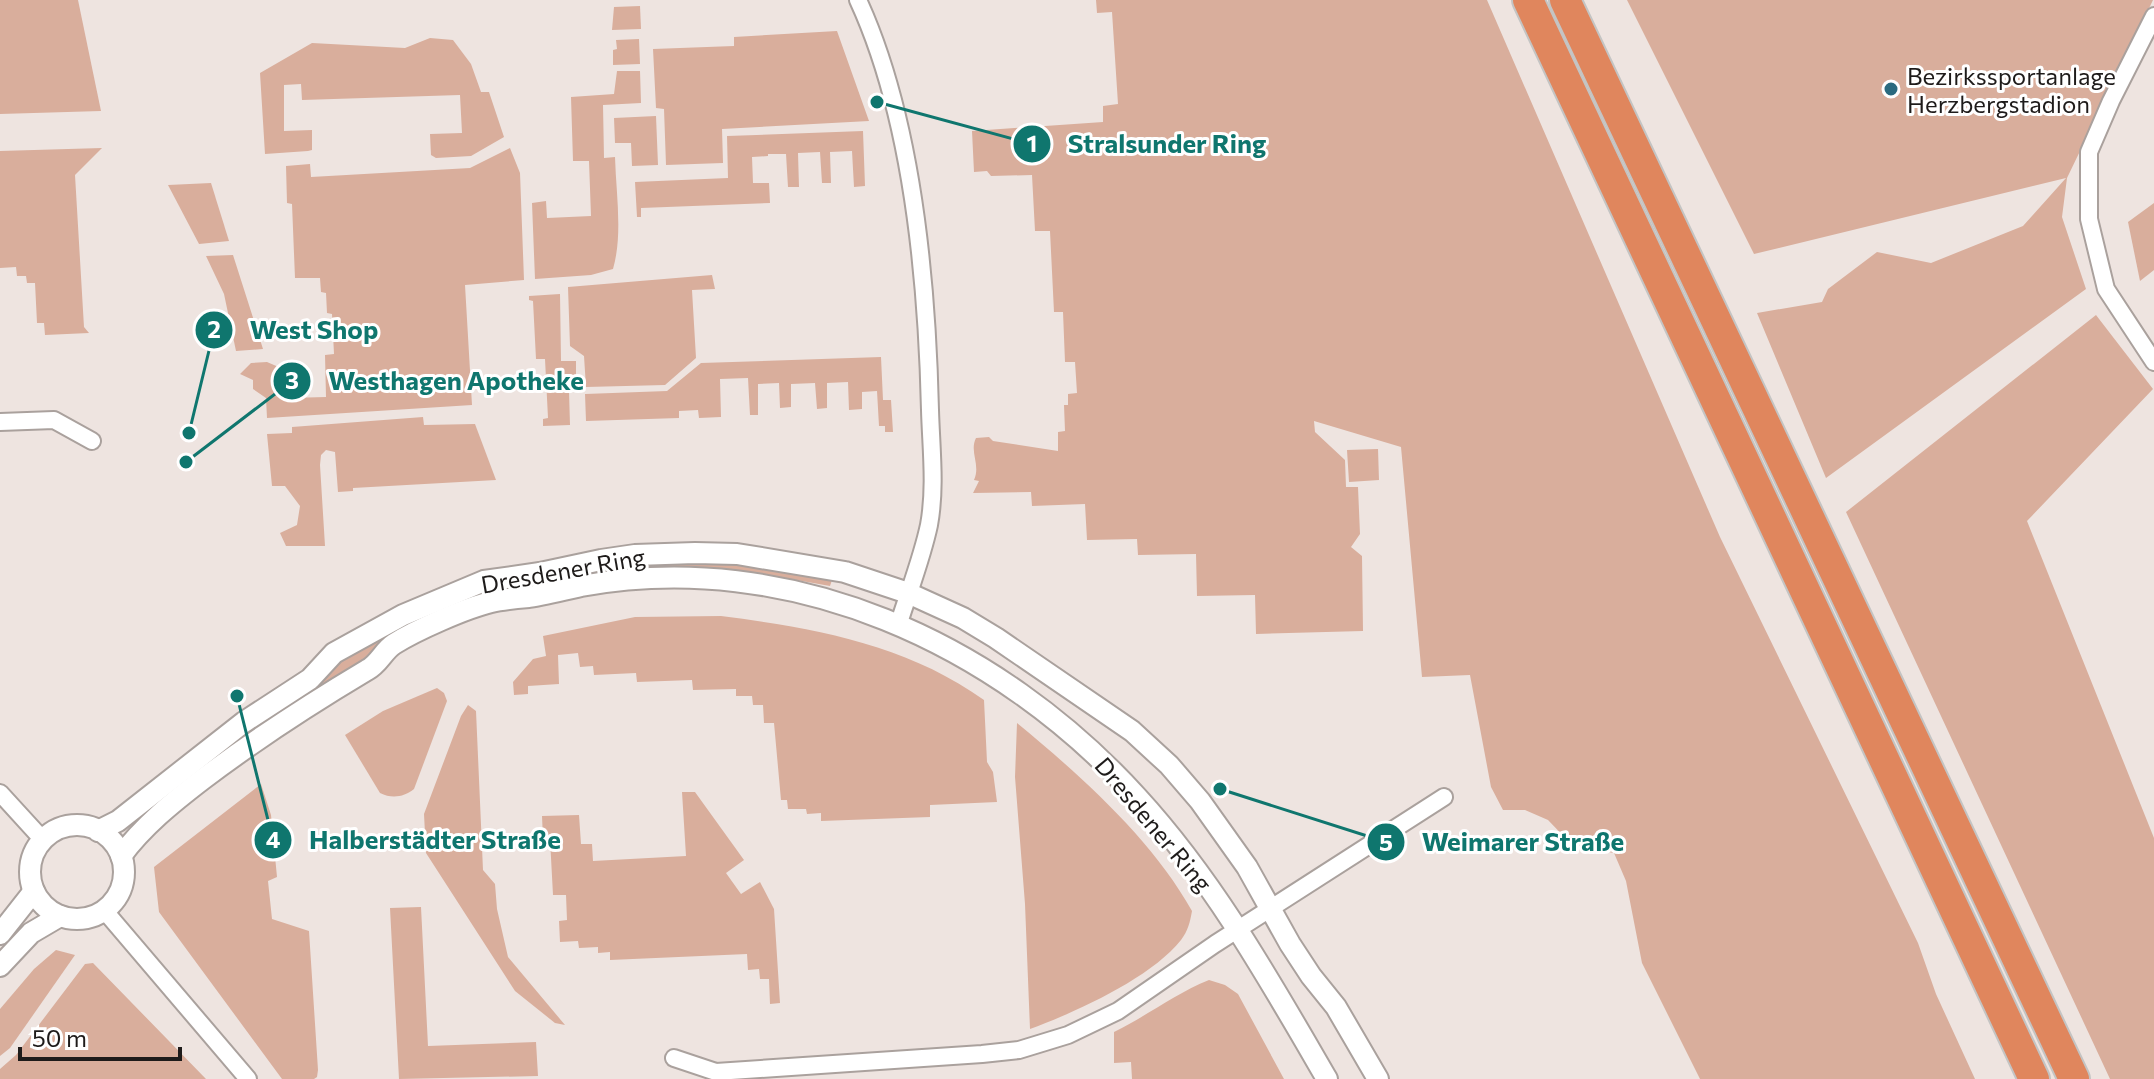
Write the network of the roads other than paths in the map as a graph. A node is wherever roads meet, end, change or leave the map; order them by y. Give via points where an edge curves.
1 (858, 0) edge
2 (1528, 0) edge
3 (1565, 0) edge
4 (2154, 16) edge
5 (2154, 362) edge
6 (0, 422) edge
7 (92, 441) dead end
8 (908, 593) junction
9 (899, 623) junction
10 (0, 793) edge
11 (1444, 797) dead end
12 (98, 831) junction
13 (43, 840) junction
14 (121, 856) junction
15 (34, 891) junction
16 (1271, 909) junction
17 (104, 910) junction
18 (60, 916) junction
19 (1238, 930) junction
20 (0, 934) edge
21 (0, 966) edge
22 (674, 1058) dead end
23 (248, 1079) edge
24 (1327, 1079) edge
25 (1378, 1079) edge
26 (2034, 1079) edge
27 (2074, 1079) edge

1 - 8 street via 892,98 923,267 932,484 929,524
2 - 26 highway
3 - 27 highway
4 - 5 street via 2089,152 2089,219 2106,289
6 - 7 street via 54,420
8 - 9 street
8 - 12 street, Dresdener Ring via 845,572 737,554 613,558 484,581 403,615 334,653 310,679
8 - 16 street, Dresdener Ring via 996,638 1132,731 1200,801
9 - 14 street, Dresdener Ring via 839,602 705,578 639,577 486,603 393,644 373,667 292,715 187,791
9 - 19 street, Dresdener Ring via 1028,698 1079,739 1160,823
10 - 13 street
11 - 16 street
12 - 13 street via 69,826
12 - 14 street
13 - 15 street via 30,864
14 - 17 street via 123,880
15 - 18 street
15 - 20 street
16 - 19 street
16 - 25 street, Dresdener Ring
17 - 18 street via 83,919
17 - 23 street
18 - 21 street via 31,933
19 - 22 street via 1118,1011 1068,1035 1019,1050 716,1072
19 - 24 street, Dresdener Ring

